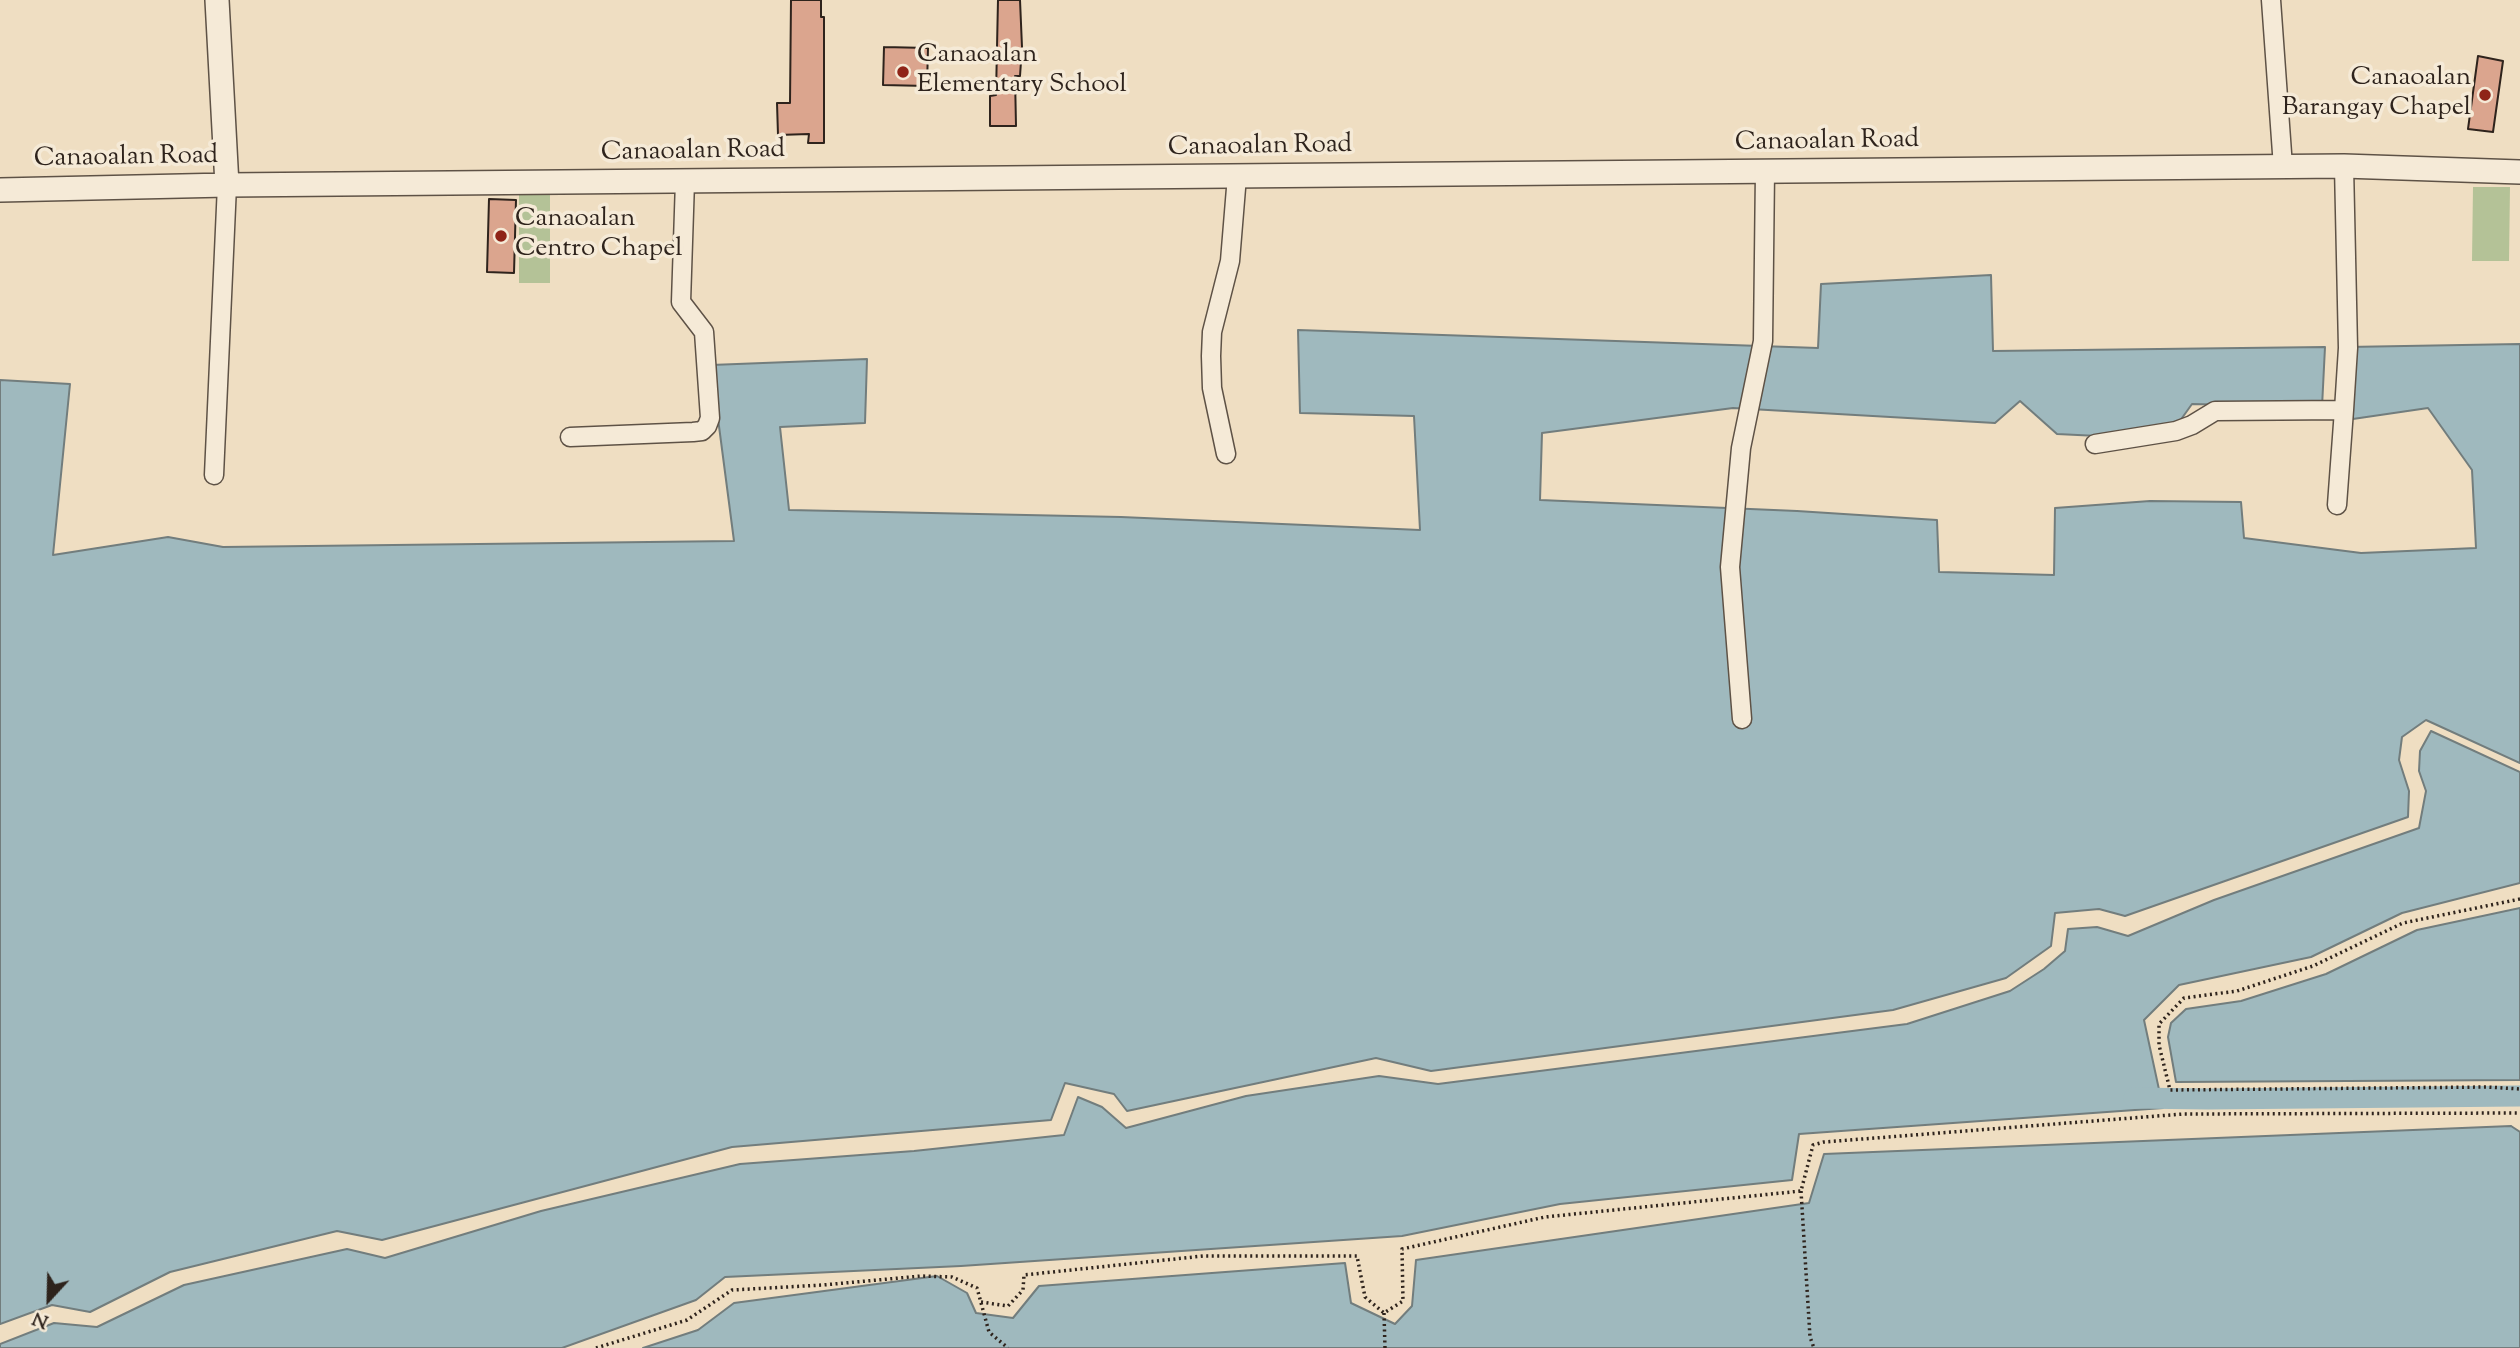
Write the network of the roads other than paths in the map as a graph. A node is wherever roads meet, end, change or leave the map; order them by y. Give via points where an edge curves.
1 (218, 0) edge
2 (2270, 0) edge
3 (2344, 166) junction
4 (2283, 167) junction
5 (1765, 171) junction
6 (2520, 172) edge
7 (1237, 176) junction
8 (685, 181) junction
9 (227, 185) junction
10 (0, 190) edge
11 (2344, 410) junction
12 (570, 437) dead end
13 (2095, 444) dead end
14 (1226, 454) dead end
15 (214, 475) dead end
16 (2336, 505) dead end
17 (1742, 719) dead end

1 - 9 street
2 - 4 street
3 - 4 street, Canaoalan Road
3 - 6 street, Canaoalan Road
3 - 11 street
4 - 5 street, Canaoalan Road
5 - 7 street, Canaoalan Road
5 - 17 street via 1763,341 1741,449 1730,567
7 - 8 street, Canaoalan Road
7 - 14 street via 1230,261 1210,356
8 - 9 street, Canaoalan Road
8 - 12 street via 681,302 704,332 707,426 693,432
9 - 10 street, Canaoalan Road
9 - 15 street
11 - 13 street via 2215,411 2176,430
11 - 16 street

